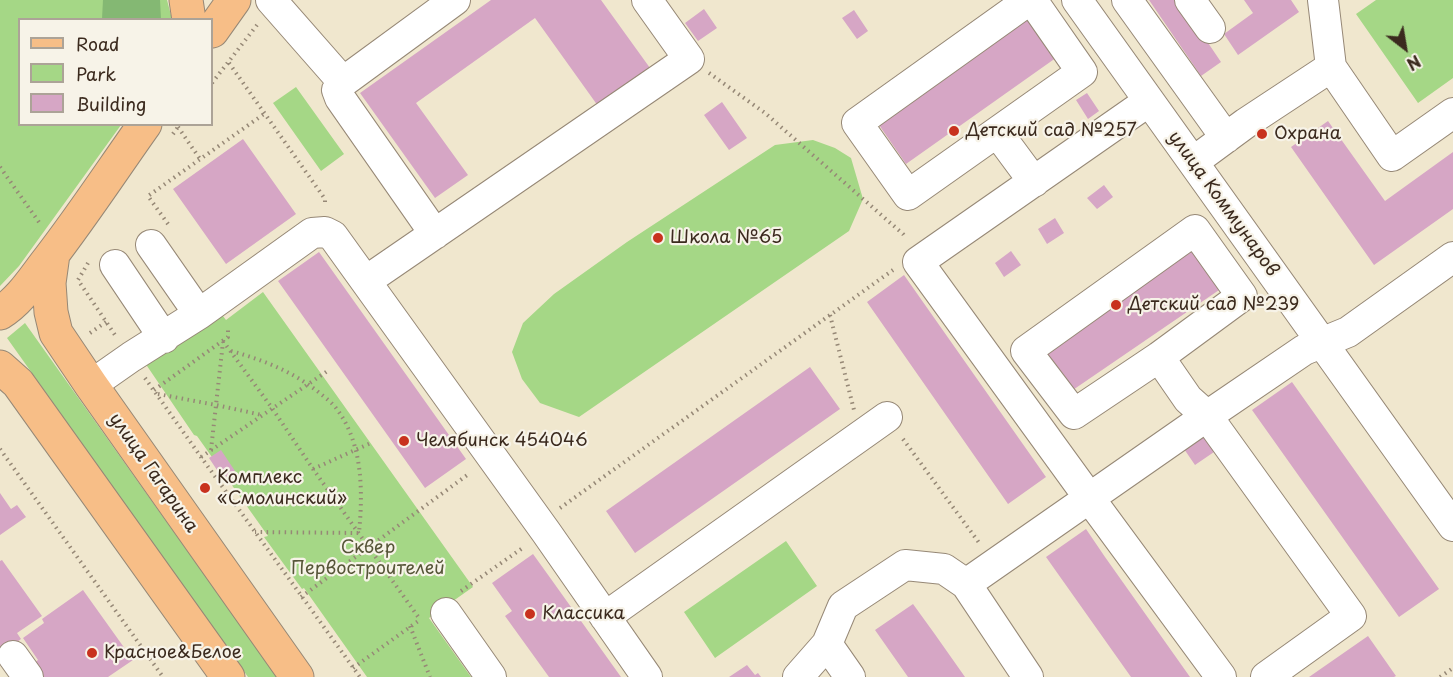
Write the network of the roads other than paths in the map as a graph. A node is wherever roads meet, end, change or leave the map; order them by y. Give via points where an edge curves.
1 (186, 0) edge
2 (234, 0) edge
3 (455, 0) edge
4 (646, 0) edge
5 (1030, 0) edge
6 (1077, 0) edge
7 (1127, 0) edge
8 (1190, 0) edge
9 (1323, 0) edge
10 (272, 1) edge
11 (189, 18) edge
12 (1210, 28) dead end
13 (213, 30) edge
14 (1330, 67) junction
15 (343, 82) junction
16 (1149, 101) junction
17 (1453, 113) edge
18 (159, 130) edge
19 (997, 132) junction
20 (1226, 138) junction
21 (1193, 162) junction
22 (1034, 182) junction
23 (160, 234) road end
24 (435, 234) junction
25 (53, 254) junction
26 (1453, 257) edge
27 (102, 262) road end
28 (366, 280) junction
29 (210, 306) junction
30 (0, 313) edge
31 (164, 338) junction
32 (1322, 343) junction
33 (1159, 357) junction
34 (0, 368) edge
35 (91, 385) junction
36 (1207, 416) junction
37 (887, 417) road end
38 (1090, 499) junction
39 (1453, 526) edge
40 (966, 584) junction
41 (605, 617) junction
42 (436, 621) road end
43 (827, 644) junction
44 (228, 677) edge
45 (297, 677) edge
46 (491, 677) edge
47 (647, 677) edge
48 (798, 677) edge
49 (850, 677) edge
50 (1028, 677) edge
51 (1221, 677) edge
52 (1266, 677) edge

1 - 11 main road
2 - 13 main road
3 - 15 street
4 - 24 street via 689,59
5 - 19 street via 1082,72
5 - 19 street via 857,123 908,195
6 - 16 street, улица Коммунаров
7 - 20 street
8 - 12 street
9 - 14 street
10 - 15 street
14 - 17 street via 1392,156
14 - 20 street
15 - 24 street via 337,90 340,98
16 - 21 street, улица Коммунаров
16 - 22 street
18 - 25 main road
19 - 22 street
20 - 21 street
21 - 32 street, улица Коммунаров
22 - 38 street via 918,262
23 - 29 street
24 - 28 street
25 - 30 main road via 24,292
25 - 35 main road, улица Гагарина via 49,283 56,333
26 - 32 street via 1348,332
27 - 31 street
28 - 29 street via 333,236 312,233
28 - 41 street
29 - 31 street
31 - 35 street
32 - 36 street via 1304,350
32 - 39 street, улица Коммунаров
33 - 33 street via 1074,414 1026,351 1195,230 1242,296
33 - 36 street via 1188,399
34 - 44 main road via 18,383
35 - 45 main road, улица Гагарина
36 - 38 street
36 - 52 street via 1351,616
37 - 41 street
38 - 40 street
38 - 51 street
40 - 43 street via 944,570 905,565 843,606
40 - 50 street
41 - 47 street
42 - 46 street
43 - 48 street
43 - 49 street

